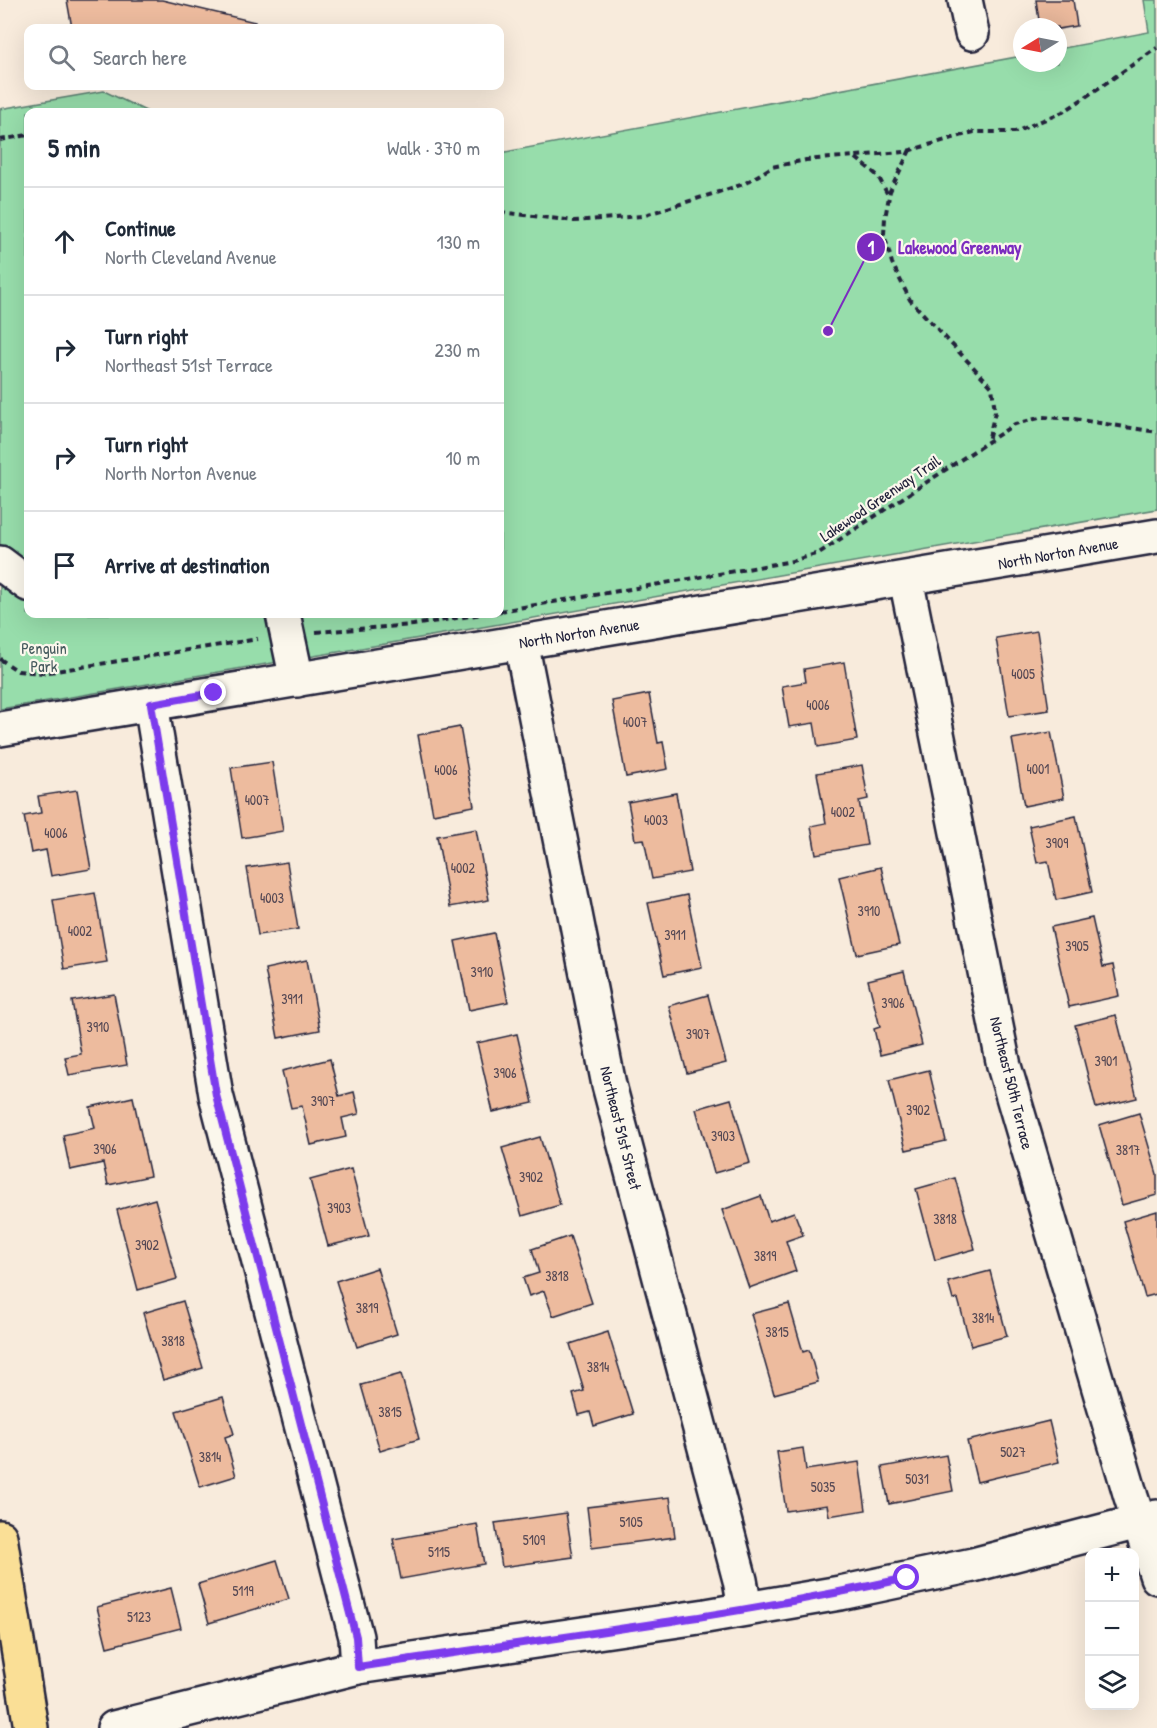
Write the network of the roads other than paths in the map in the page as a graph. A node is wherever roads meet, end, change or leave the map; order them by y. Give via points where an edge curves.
1 (965, 0) edge
2 (972, 33) dead end
3 (1157, 536) edge
4 (0, 563) edge
5 (906, 579) junction
6 (24, 581) edge
7 (285, 624) edge
8 (521, 642) junction
9 (297, 680) junction
10 (151, 704) junction
11 (0, 729) edge
12 (1148, 1520) edge
13 (0, 1537) edge
14 (1157, 1577) edge
15 (745, 1608) junction
16 (358, 1667) junction
17 (31, 1728) edge
18 (114, 1728) edge

1 - 2 street
3 - 5 street, North Norton Avenue
4 - 6 street
5 - 8 street, North Norton Avenue
5 - 12 street, Northeast 50th Terrace via 1004,1066
7 - 9 street
8 - 9 street, North Norton Avenue
8 - 15 street, Northeast 51st Street via 609,1085
9 - 10 street, North Norton Avenue
10 - 11 street, North Norton Avenue
10 - 16 street via 216,1095 356,1637
12 - 14 street, Northeast 50th Terrace
12 - 15 street via 973,1564 840,1593
13 - 17 main road
15 - 16 street
16 - 18 street

